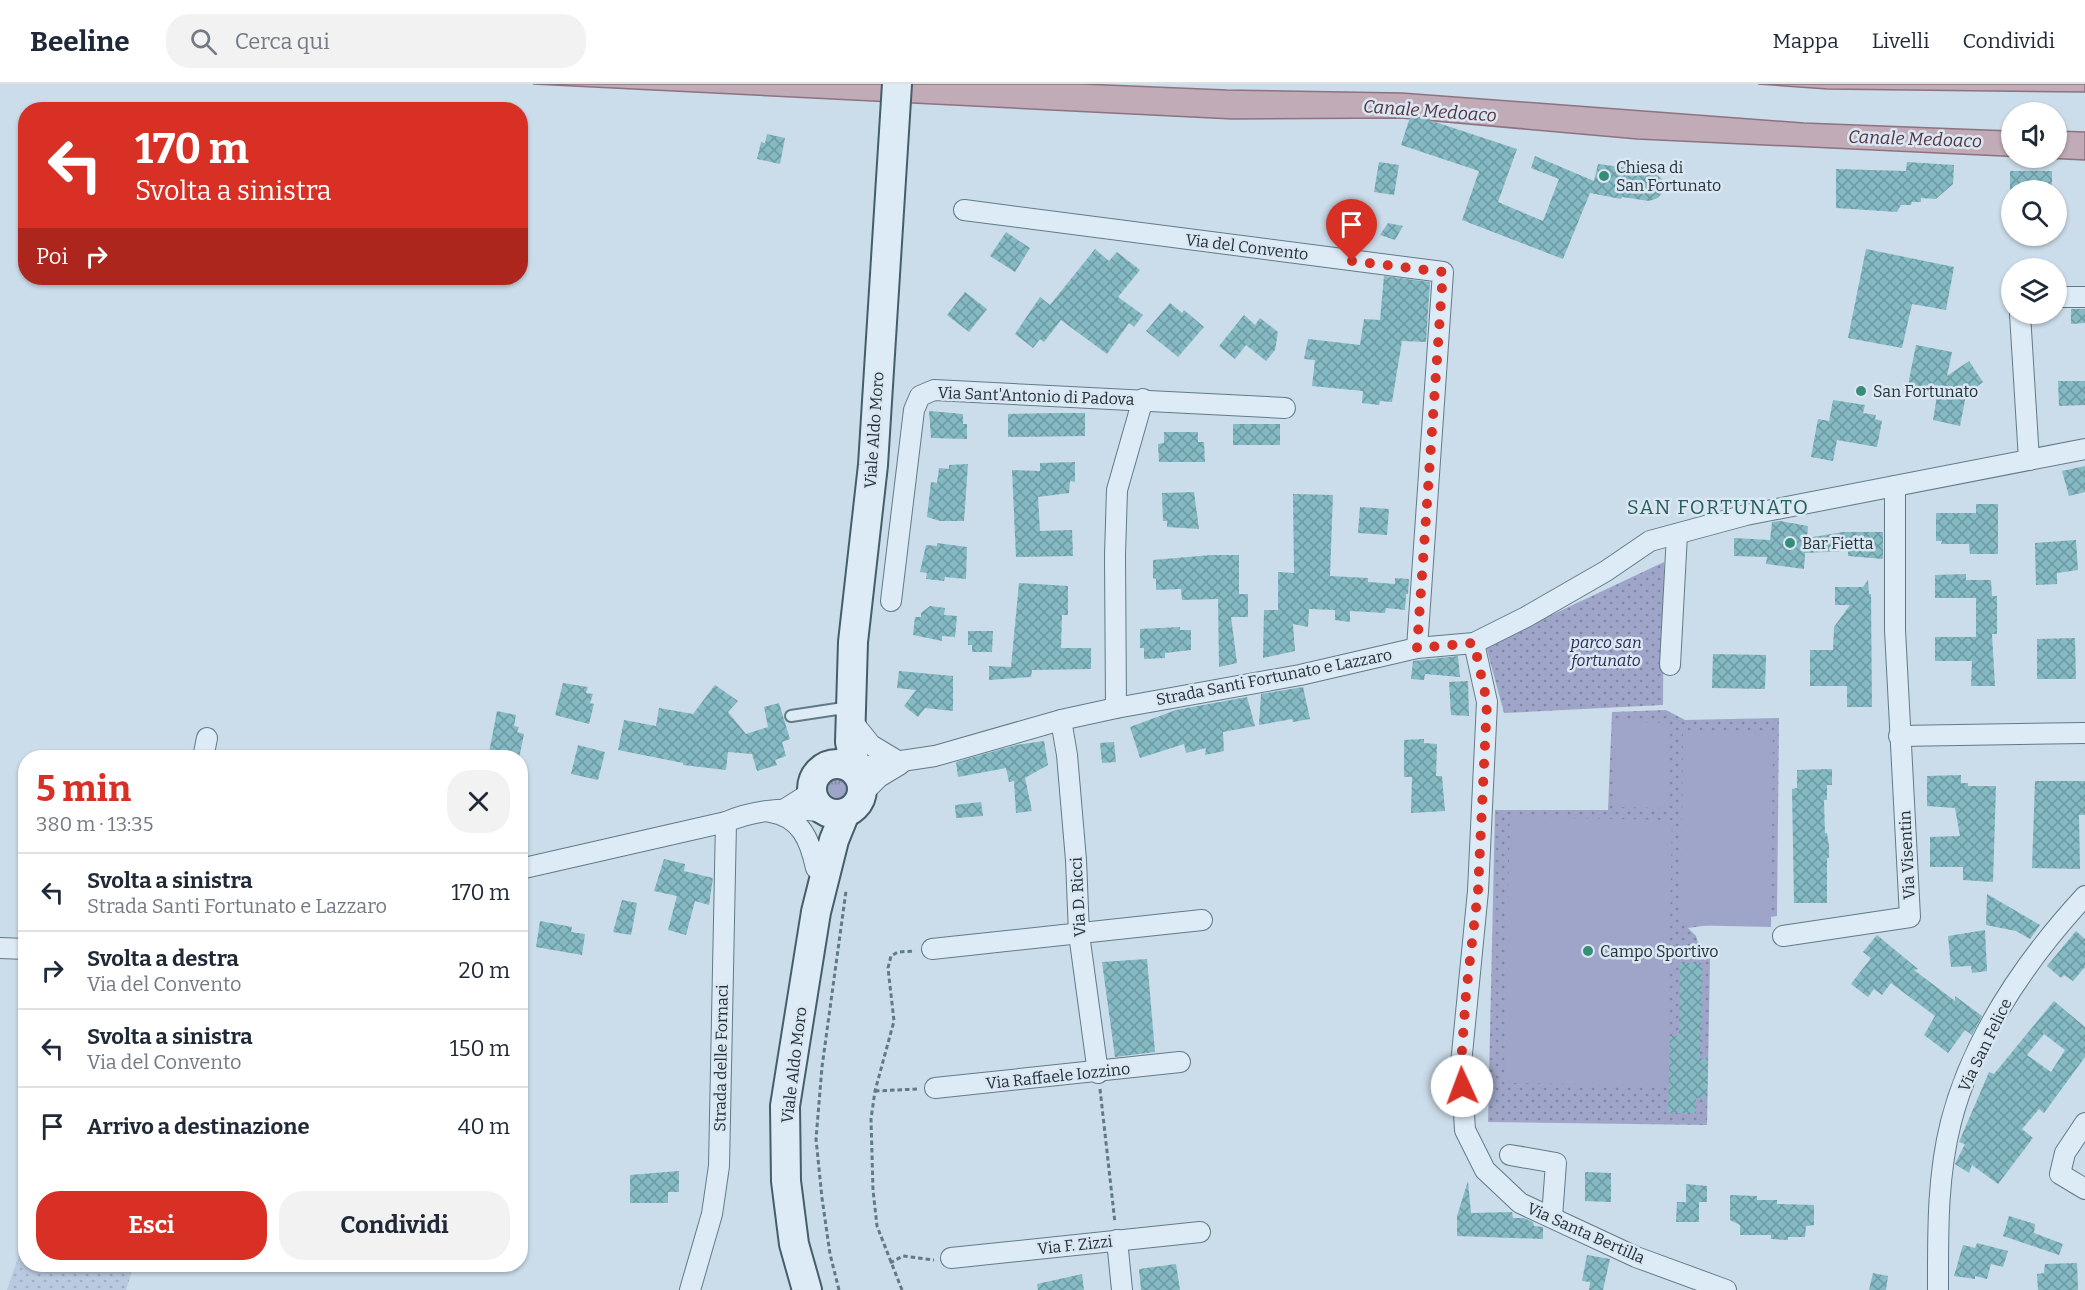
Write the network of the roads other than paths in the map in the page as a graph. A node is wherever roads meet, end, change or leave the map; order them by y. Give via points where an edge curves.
1 (897, 84) edge
2 (964, 210) dead end
3 (2067, 297) edge
4 (2085, 297) edge
5 (2020, 324) edge
6 (1143, 399) junction
7 (1285, 408) dead end
8 (2085, 449) edge
9 (2029, 460) junction
10 (1895, 486) junction
11 (1677, 534) junction
12 (891, 601) dead end
13 (1474, 643) junction
14 (1417, 648) junction
15 (1670, 665) dead end
16 (1116, 708) junction
17 (844, 715) junction
18 (790, 716) dead end
19 (1061, 720) junction
20 (2085, 733) edge
21 (1899, 736) junction
22 (901, 763) junction
23 (838, 799) junction
24 (764, 811) junction
25 (726, 822) junction
26 (528, 867) edge
27 (816, 868) junction
28 (2085, 896) edge
29 (816, 912) junction
30 (1202, 920) dead end
31 (1079, 934) junction
32 (1783, 936) dead end
33 (0, 948) edge
34 (18, 949) edge
35 (932, 949) road end
36 (1180, 1062) dead end
37 (1098, 1073) junction
38 (935, 1088) road end
39 (2085, 1124) edge
40 (1510, 1155) dead end
41 (2085, 1189) edge
42 (1552, 1216) junction
43 (1200, 1232) dead end
44 (1117, 1240) junction
45 (951, 1258) road end
46 (690, 1290) edge
47 (807, 1290) edge
48 (1122, 1290) edge
49 (1726, 1290) edge
50 (1938, 1290) edge

1 - 17 main road, Viale Aldo Moro via 873,465
2 - 14 street, Via del Convento via 1443,272
3 - 4 street
5 - 9 street
6 - 7 street, Via Sant'Antonio di Padova
6 - 12 street, Via Sant'Antonio di Padova via 934,390 920,396 914,410
6 - 16 street, Via Sant'Antonio di Padova via 1117,490
8 - 9 street, Strada Santi Fortunato e Lazzaro
9 - 10 street, Strada Santi Fortunato e Lazzaro
10 - 11 street, Strada Santi Fortunato e Lazzaro via 1746,515
10 - 21 street, Via Visentin
11 - 13 street, Strada Santi Fortunato e Lazzaro via 1650,541 1596,577
11 - 15 street
13 - 14 street, Strada Santi Fortunato e Lazzaro
13 - 42 street, Via Santa Bertilla via 1487,702 1478,891 1461,1064 1465,1130 1485,1170 1520,1203
14 - 16 street, Strada Santi Fortunato e Lazzaro via 1300,675
16 - 19 street, Strada Santi Fortunato e Lazzaro
17 - 18 lane
17 - 22 street via 871,745
17 - 23 main road, Viale Aldo Moro via 850,742
17 - 23 main road, Viale Aldo Moro via 825,766 842,764
19 - 22 street, Strada Santi Fortunato e Lazzaro
19 - 31 street, Via D. Ricci via 1076,860
20 - 21 street
21 - 32 street, Via Visentin via 1910,916
22 - 23 street, Strada Santi Fortunato e Lazzaro via 867,766
23 - 24 street, Strada Santi Fortunato e Lazzaro
23 - 27 main road, Viale Aldo Moro
23 - 29 main road, Viale Aldo Moro via 834,840
24 - 25 street, Strada Santi Fortunato e Lazzaro via 746,813
24 - 27 street, Viale Aldo Moro via 779,814 799,827 810,841
25 - 26 street, Strada Santi Fortunato e Lazzaro
25 - 46 street, Strada delle Fornaci via 719,1166 712,1214
27 - 29 main road, Viale Aldo Moro
28 - 50 street, Via San Felice via 2026,967 1991,1024 1966,1077 1951,1122 1939,1196
29 - 47 main road, Viale Aldo Moro via 785,1106 786,1181 794,1244
30 - 31 street
31 - 35 street
31 - 37 street, Via D. Ricci
33 - 34 street
36 - 37 street, Via Raffaele Iozzino
37 - 38 street, Via Raffaele Iozzino
39 - 41 street via 2065,1153 2060,1174
40 - 42 street via 1556,1163
42 - 49 street, Via Santa Bertilla via 1636,1257
43 - 44 street, Via F. Zizzi
44 - 45 street, Via F. Zizzi
44 - 48 street

